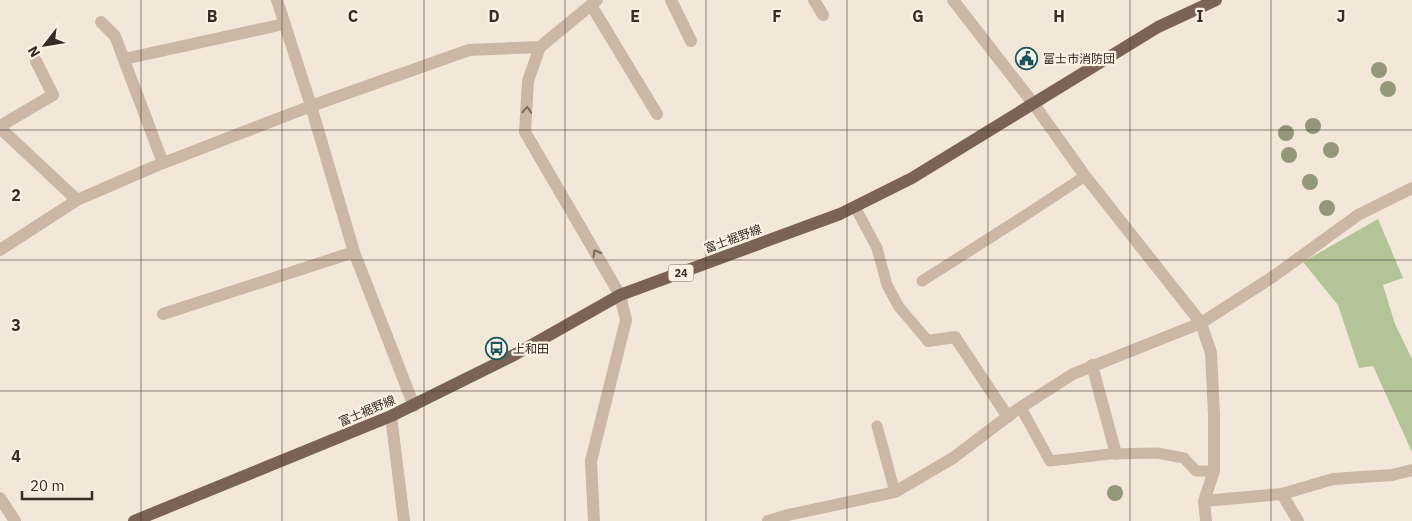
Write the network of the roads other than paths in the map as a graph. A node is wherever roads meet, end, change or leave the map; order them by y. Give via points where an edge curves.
1 (277, 0) edge
2 (671, 0) edge
3 (814, 0) edge
4 (953, 0) edge
5 (1216, 0) edge
6 (594, 3) edge
7 (822, 15) dead end
8 (101, 22) dead end
9 (284, 24) junction
10 (692, 41) dead end
11 (540, 47) junction
12 (124, 60) junction
13 (36, 61) dead end
14 (1033, 103) junction
15 (311, 106) junction
16 (657, 114) dead end
17 (0, 127) edge
18 (163, 163) junction
19 (1084, 176) junction
20 (1412, 188) edge
21 (77, 200) junction
22 (855, 207) junction
23 (0, 250) edge
24 (354, 252) junction
25 (922, 281) dead end
26 (620, 295) junction
27 (163, 314) dead end
28 (1202, 323) junction
29 (928, 341) joint
30 (1092, 365) junction
31 (414, 406) junction
32 (1020, 408) junction
33 (391, 416) junction
34 (1008, 416) junction
35 (877, 426) dead end
36 (1116, 454) junction
37 (1412, 470) edge
38 (1214, 471) junction
39 (895, 492) junction
40 (1282, 494) junction
41 (0, 498) edge
42 (1204, 501) junction
43 (15, 521) edge
44 (134, 521) edge
45 (404, 521) edge
46 (594, 521) edge
47 (768, 521) edge
48 (1206, 521) edge
49 (1298, 521) edge

1 - 9 street
2 - 10 street
3 - 7 street
4 - 14 street
5 - 14 main road, 富士裾野線 / 24 via 1158,26
6 - 11 street
6 - 16 street
8 - 12 street via 115,36
9 - 12 street
9 - 15 street
11 - 15 street via 469,50
26 -> 11 street via 525,132 528,81
12 - 18 street
13 - 17 street via 53,95
14 - 19 street
14 - 22 main road, 富士裾野線 / 24 via 912,178
15 - 18 street
15 - 24 street
17 - 21 street
18 - 21 street
19 - 25 lane
19 - 28 street
20 - 28 street via 1358,215
21 - 23 street
22 - 26 main road, 富士裾野線 / 24
22 - 29 lane via 877,248 887,285 899,307
24 - 27 street
24 - 31 street
26 - 31 main road, 富士裾野線 / 24 via 514,355
26 - 46 street via 626,320 591,461
28 - 30 street
28 - 38 street via 1211,353
29 - 34 street via 955,337
30 - 32 street
30 - 36 street
31 - 33 main road, 富士裾野線 / 24
32 - 34 street
32 - 36 lane via 1050,461
33 - 44 main road, 富士裾野線 / 24
33 - 45 street
34 - 39 street via 953,458
35 - 39 lane
36 - 38 lane via 1157,453 1184,458 1196,471
37 - 40 street via 1392,475 1333,479
38 - 42 street
39 - 47 street
40 - 42 street
40 - 49 street
41 - 43 street
42 - 48 street

